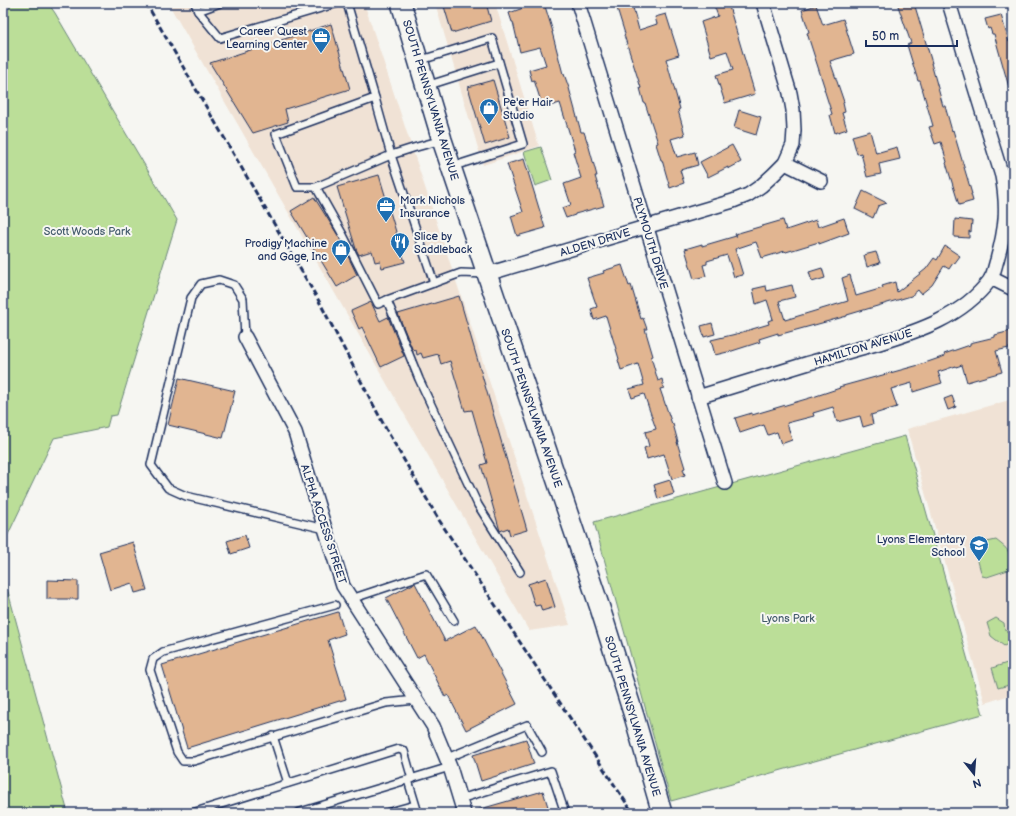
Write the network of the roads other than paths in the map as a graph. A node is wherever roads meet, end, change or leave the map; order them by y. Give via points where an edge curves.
1 (195, 3) edge
2 (220, 3) edge
3 (338, 3) edge
4 (347, 3) edge
5 (401, 3) edge
6 (578, 3) edge
7 (763, 3) edge
8 (949, 3) edge
9 (198, 10) junction
10 (418, 61) junction
11 (499, 63) junction
12 (426, 86) junction
13 (375, 98) junction
14 (442, 140) junction
15 (391, 155) junction
16 (785, 163) junction
17 (452, 167) junction
18 (821, 181) dead end
19 (316, 187) junction
20 (646, 227) junction
21 (486, 274) junction
22 (991, 278) junction
23 (434, 283) junction
24 (1013, 289) edge
25 (387, 300) junction
26 (245, 337) joint
27 (698, 397) junction
28 (725, 484) dead end
29 (325, 529) junction
30 (520, 572) dead end
31 (351, 598) junction
32 (335, 605) dead end
33 (454, 621) dead end
34 (416, 700) junction
35 (273, 736) junction
36 (542, 752) dead end
37 (448, 763) junction
38 (410, 779) junction
39 (288, 783) junction
40 (460, 799) junction
41 (415, 805) junction
42 (313, 811) edge
43 (192, 813) edge
44 (297, 813) edge
45 (386, 813) edge
46 (418, 813) edge
47 (464, 813) edge
48 (564, 813) edge
49 (662, 813) edge

1 - 9 lane
2 - 9 lane
3 - 9 lane via 220,38
4 - 13 lane
5 - 10 main road, SOUTH PENNSYLVANIA AVENUE
6 - 20 street, PLYMOUTH DRIVE
7 - 16 street, ALDEN DRIVE via 793,110 793,145
8 - 22 street via 1006,194 1004,233
10 - 11 lane via 492,38
10 - 12 main road, SOUTH PENNSYLVANIA AVENUE
11 - 12 lane
11 - 17 lane via 523,144
12 - 14 main road, SOUTH PENNSYLVANIA AVENUE
13 - 15 lane
13 - 19 lane via 276,134 297,187
14 - 15 lane
14 - 17 main road, SOUTH PENNSYLVANIA AVENUE
15 - 19 lane
15 - 23 lane
16 - 18 street
16 - 20 street, ALDEN DRIVE via 748,195
17 - 21 main road, SOUTH PENNSYLVANIA AVENUE
19 - 25 lane via 378,304
20 - 21 street, ALDEN DRIVE
20 - 27 street, PLYMOUTH DRIVE
21 - 23 lane via 461,273
21 - 49 main road, SOUTH PENNSYLVANIA AVENUE via 600,608
22 - 24 street
22 - 27 street, HAMILTON AVENUE via 975,296 956,311 903,336
23 - 25 lane
25 - 30 lane via 419,379 478,505
26 - 29 street, ALPHA ACCESS STREET via 295,432
26 - 29 lane via 243,299 234,285 218,280 201,284 191,298 151,465 168,488 186,496
27 - 28 street, PLYMOUTH DRIVE
29 - 31 street, ALPHA ACCESS STREET via 343,586
31 - 33 lane via 426,574
31 - 34 street, ALPHA ACCESS STREET
32 - 35 lane via 163,652 152,659 150,670 177,752 183,761 194,761
34 - 35 lane via 386,703
34 - 37 street, ALPHA ACCESS STREET via 434,726
35 - 39 lane
36 - 37 lane via 527,725
37 - 38 lane
37 - 40 street, ALPHA ACCESS STREET
38 - 39 lane via 404,751 399,749
38 - 41 lane
38 - 42 lane
39 - 43 lane
40 - 47 street, ALPHA ACCESS STREET
40 - 48 lane via 551,771
41 - 45 lane
41 - 46 lane
42 - 44 lane

